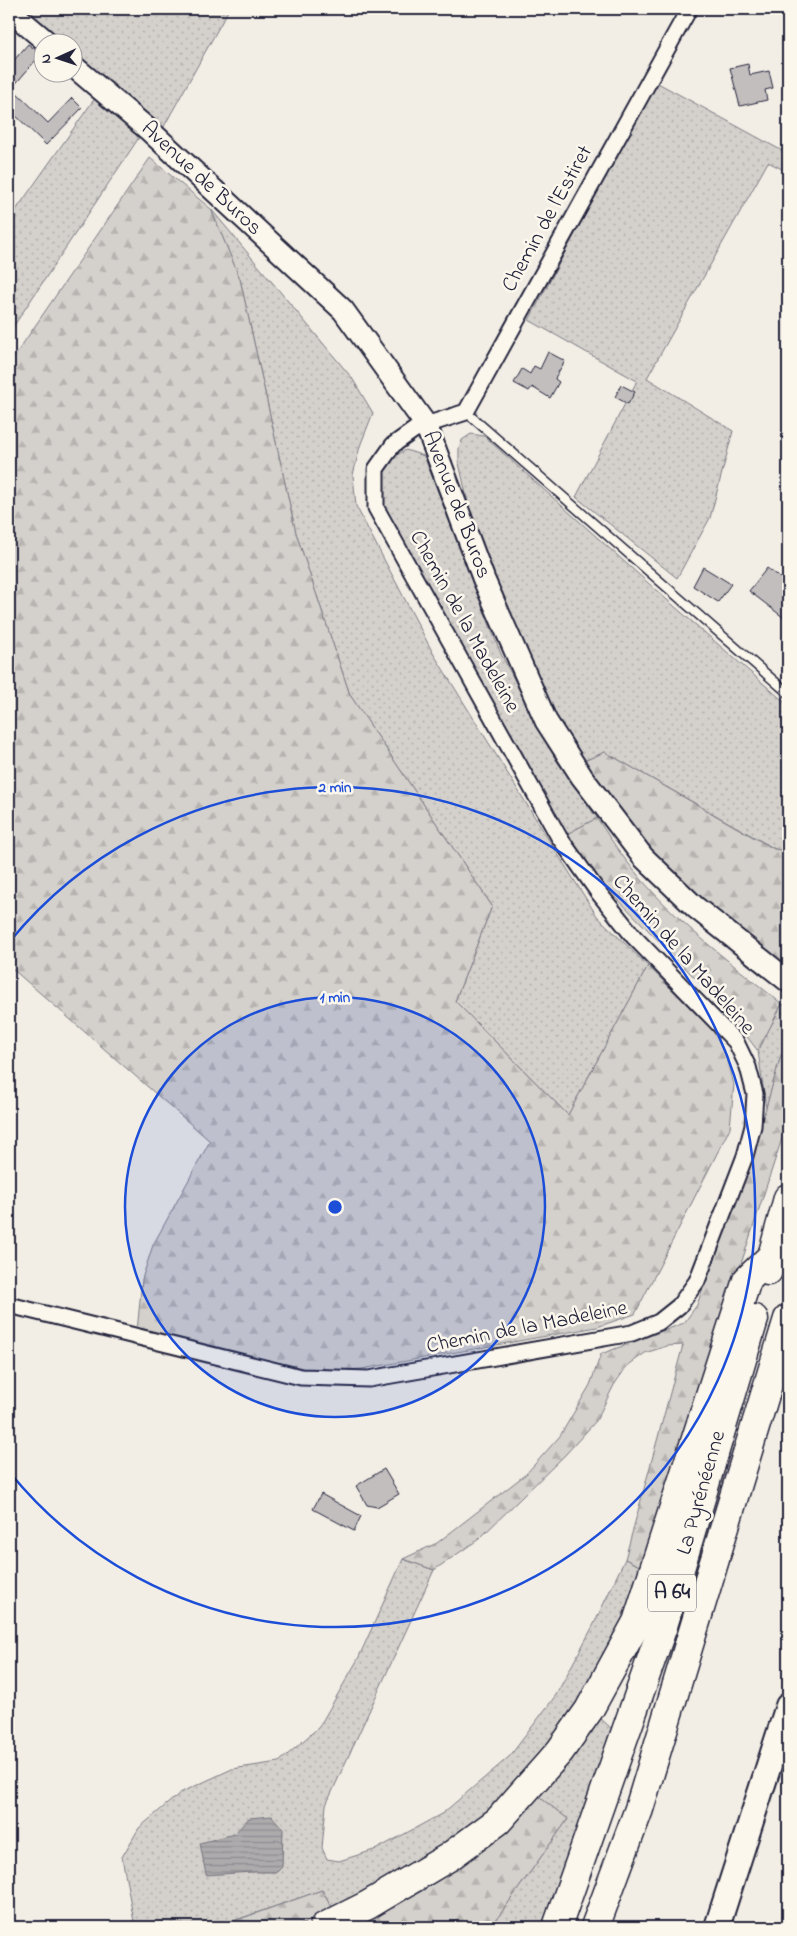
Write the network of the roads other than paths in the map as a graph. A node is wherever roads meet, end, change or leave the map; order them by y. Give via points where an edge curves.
1 (689, 9) edge
2 (9, 10) edge
3 (35, 32) edge
4 (82, 73) edge
5 (466, 412) junction
6 (426, 425) junction
7 (788, 693) edge
8 (788, 981) edge
9 (788, 1198) edge
10 (773, 1255) junction
11 (9, 1305) edge
12 (788, 1319) edge
13 (788, 1706) edge
14 (639, 1810) junction
15 (324, 1927) edge
16 (557, 1927) edge
17 (596, 1927) edge
18 (615, 1927) edge
19 (717, 1927) edge

1 - 5 street, Chemin de l'Estiret
2 - 3 street
4 - 6 street, Avenue de Buros via 150,131 343,310
5 - 6 street
5 - 7 lane, Avenue de Buros
6 - 8 street, Avenue de Buros via 484,580 542,712 582,777 643,857 695,907
6 - 11 street, Chemin de la Madeleine via 393,445 376,469 376,508 559,837 634,936 736,1042 748,1067 755,1094 753,1126 745,1156 697,1281 679,1306 659,1322 632,1333 370,1379 301,1377
9 - 10 highway, La Pyrénéenne / A 64
10 - 15 highway via 747,1280 637,1622 589,1710 560,1751 498,1821 449,1857
10 - 16 highway, La Pyrénéenne / A 64 via 663,1626
12 - 14 highway, La Pyrénéenne / A 64
13 - 19 main road
14 - 17 highway, La Pyrénéenne / A 64
14 - 18 highway via 636,1858

